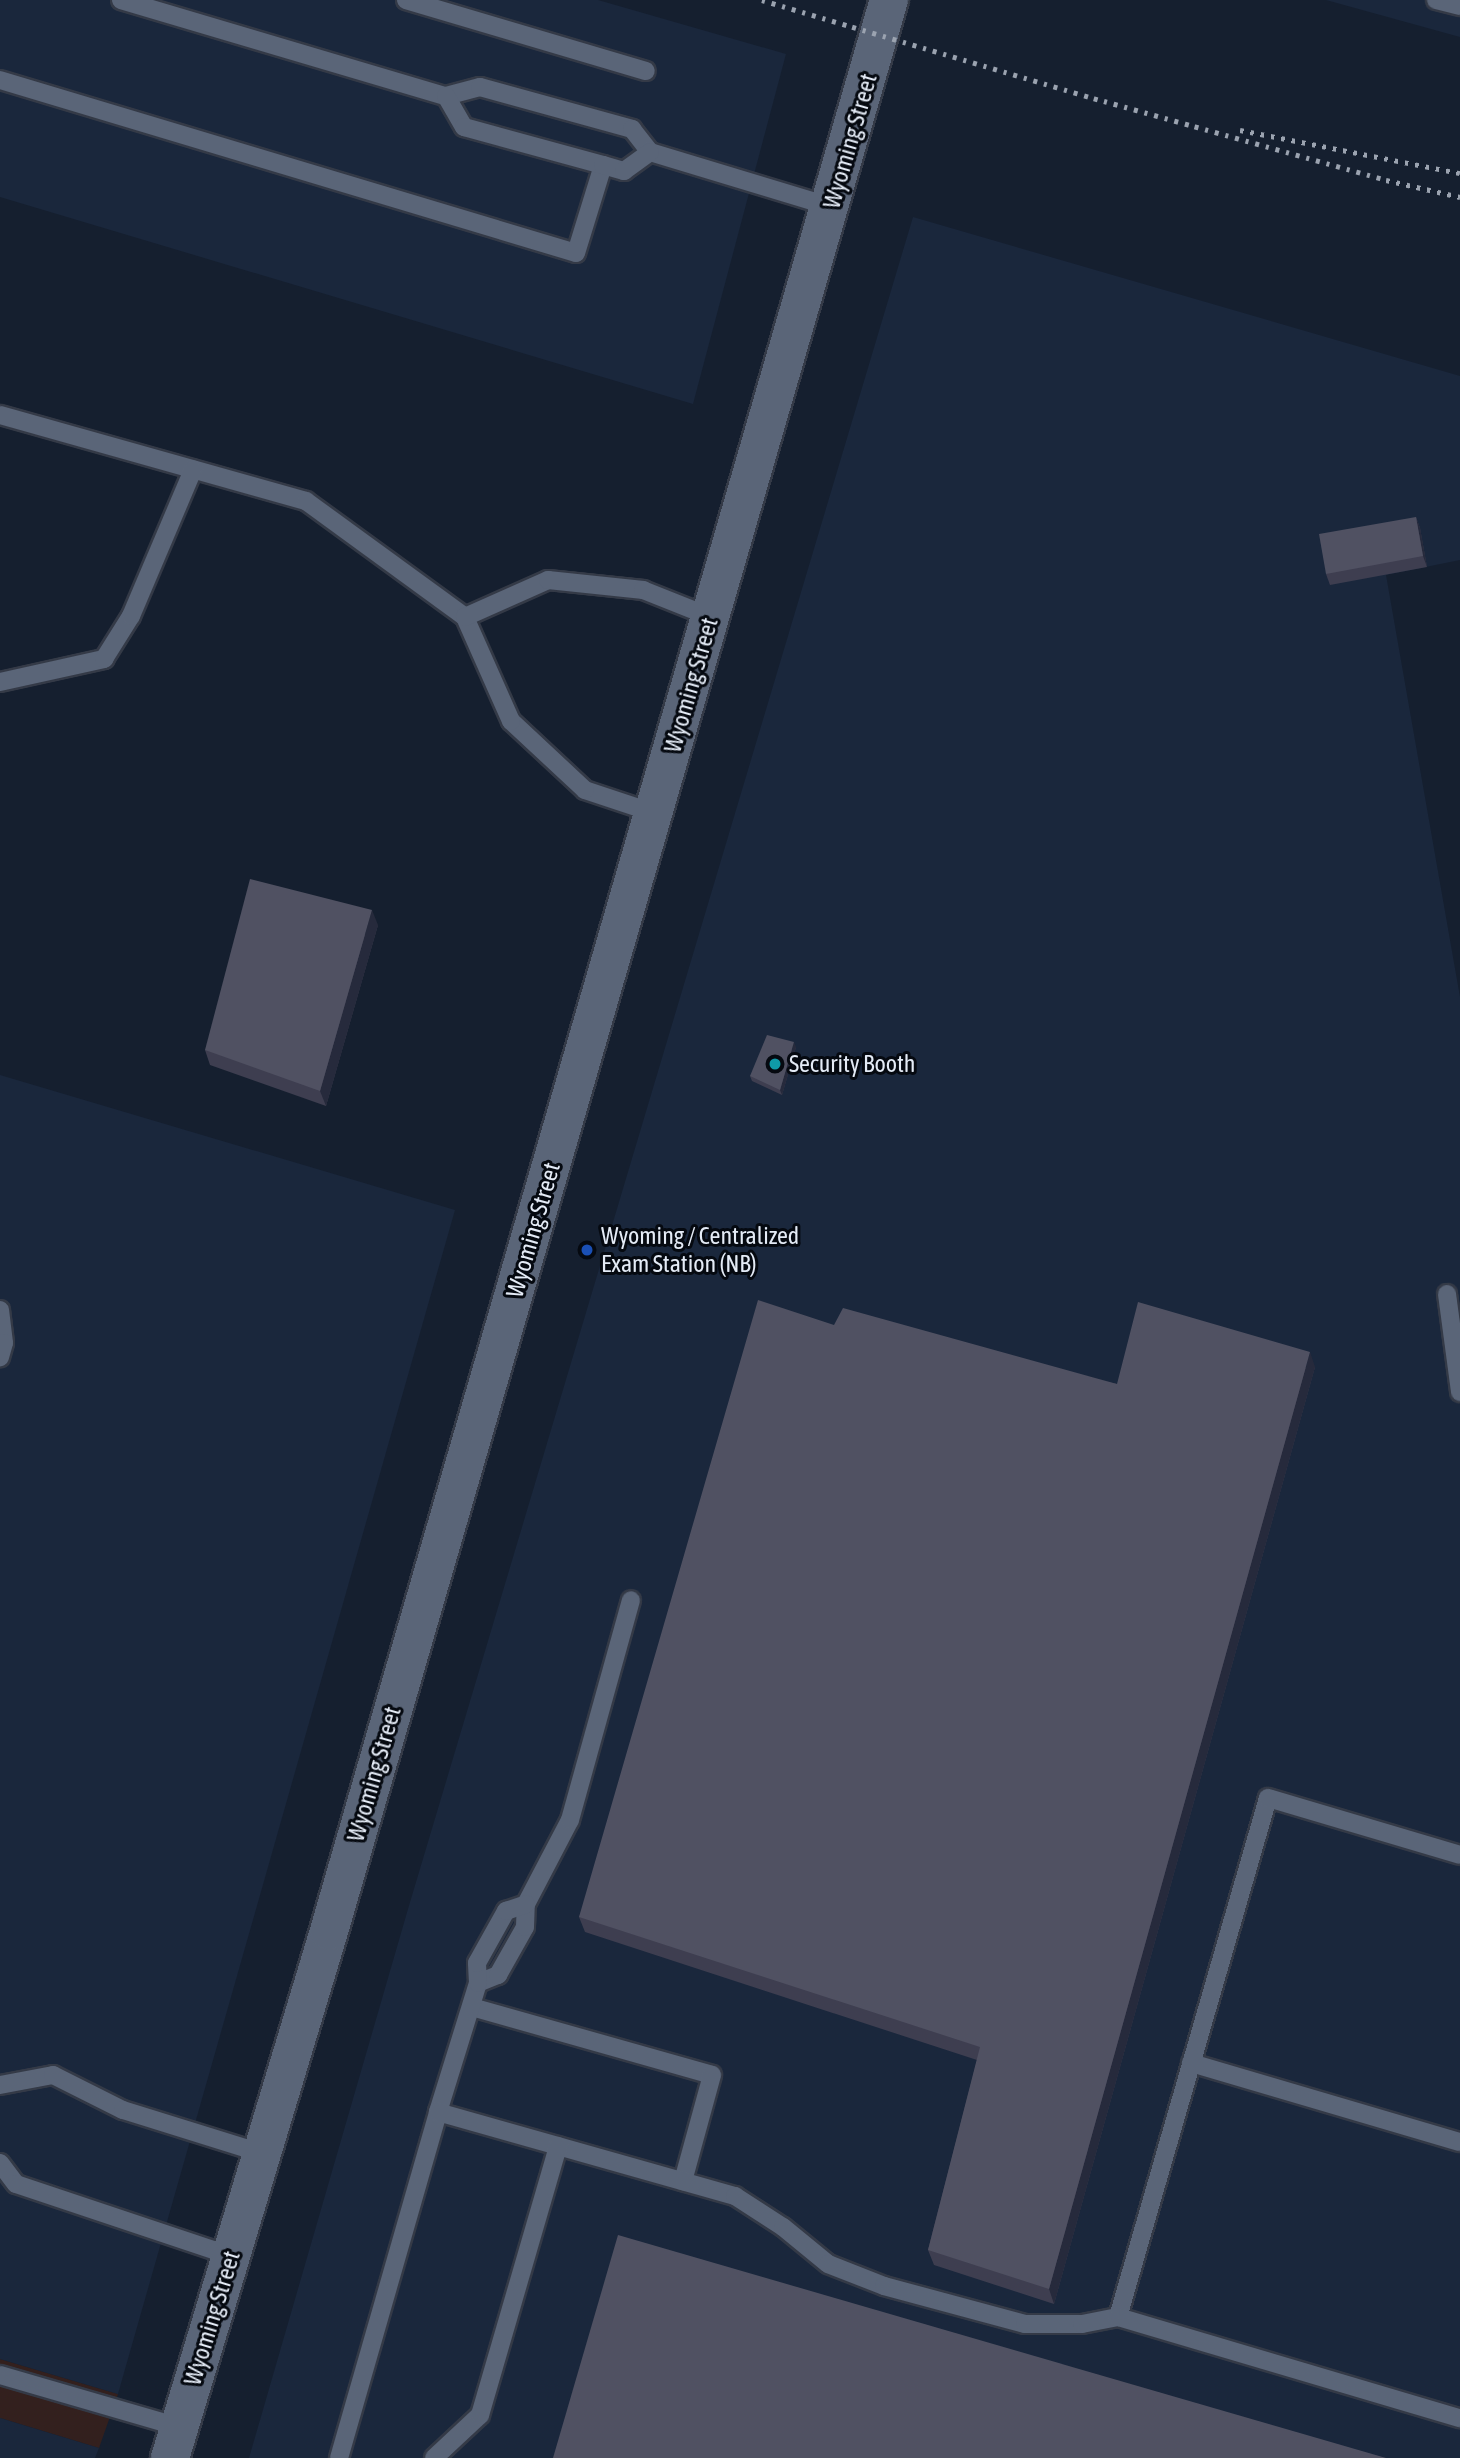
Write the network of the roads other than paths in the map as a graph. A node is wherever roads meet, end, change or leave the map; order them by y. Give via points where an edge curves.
1 (121, 0) edge
2 (406, 0) edge
3 (889, 0) edge
4 (1436, 0) edge
5 (1460, 6) edge
6 (646, 71) dead end
7 (0, 80) edge
8 (446, 96) junction
9 (650, 152) junction
10 (603, 165) junction
11 (832, 207) junction
12 (0, 415) edge
13 (193, 470) junction
14 (465, 617) junction
15 (711, 617) junction
16 (0, 682) edge
17 (654, 813) junction
18 (1447, 1294) dead end
19 (0, 1310) edge
20 (0, 1357) edge
21 (1460, 1392) edge
22 (631, 1600) dead end
23 (1460, 1855) edge
24 (526, 1904) junction
25 (478, 1983) junction
26 (472, 2007) junction
27 (1191, 2063) junction
28 (0, 2085) edge
29 (438, 2112) junction
30 (1460, 2142) edge
31 (558, 2146) junction
32 (261, 2153) junction
33 (0, 2163) edge
34 (683, 2181) junction
35 (231, 2256) junction
36 (1118, 2318) junction
37 (0, 2375) edge
38 (1460, 2418) edge
39 (174, 2443) edge
40 (339, 2458) edge
41 (434, 2458) edge

1 - 8 lane
2 - 6 lane
3 - 11 street, Wyoming Street
4 - 5 lane
7 - 10 lane via 576,253
8 - 9 lane via 480,87 632,129
8 - 10 lane via 464,127
9 - 10 lane via 624,171
9 - 11 lane
11 - 15 street, Wyoming Street
12 - 13 lane
13 - 14 lane via 306,501
13 - 16 lane via 131,616 104,659
14 - 15 lane via 548,580 643,590
14 - 17 lane via 511,721 585,790
15 - 17 street, Wyoming Street
17 - 32 street, Wyoming Street
18 - 21 lane
19 - 20 lane via 4,1343
22 - 24 lane via 570,1820
23 - 27 lane via 1268,1798
24 - 25 lane via 525,1927 498,1975
24 - 25 lane via 506,1911 477,1963
25 - 26 lane
26 - 29 lane
26 - 34 lane via 712,2076
27 - 30 lane
27 - 36 lane
28 - 32 lane via 54,2076 123,2110
29 - 31 lane
29 - 40 lane
31 - 34 lane
31 - 41 lane via 480,2415
32 - 35 street, Wyoming Street
33 - 35 lane via 16,2184
34 - 36 lane via 736,2196 828,2264 884,2286 1024,2324 1082,2324
35 - 39 street, Wyoming Street
36 - 38 lane
37 - 39 lane

